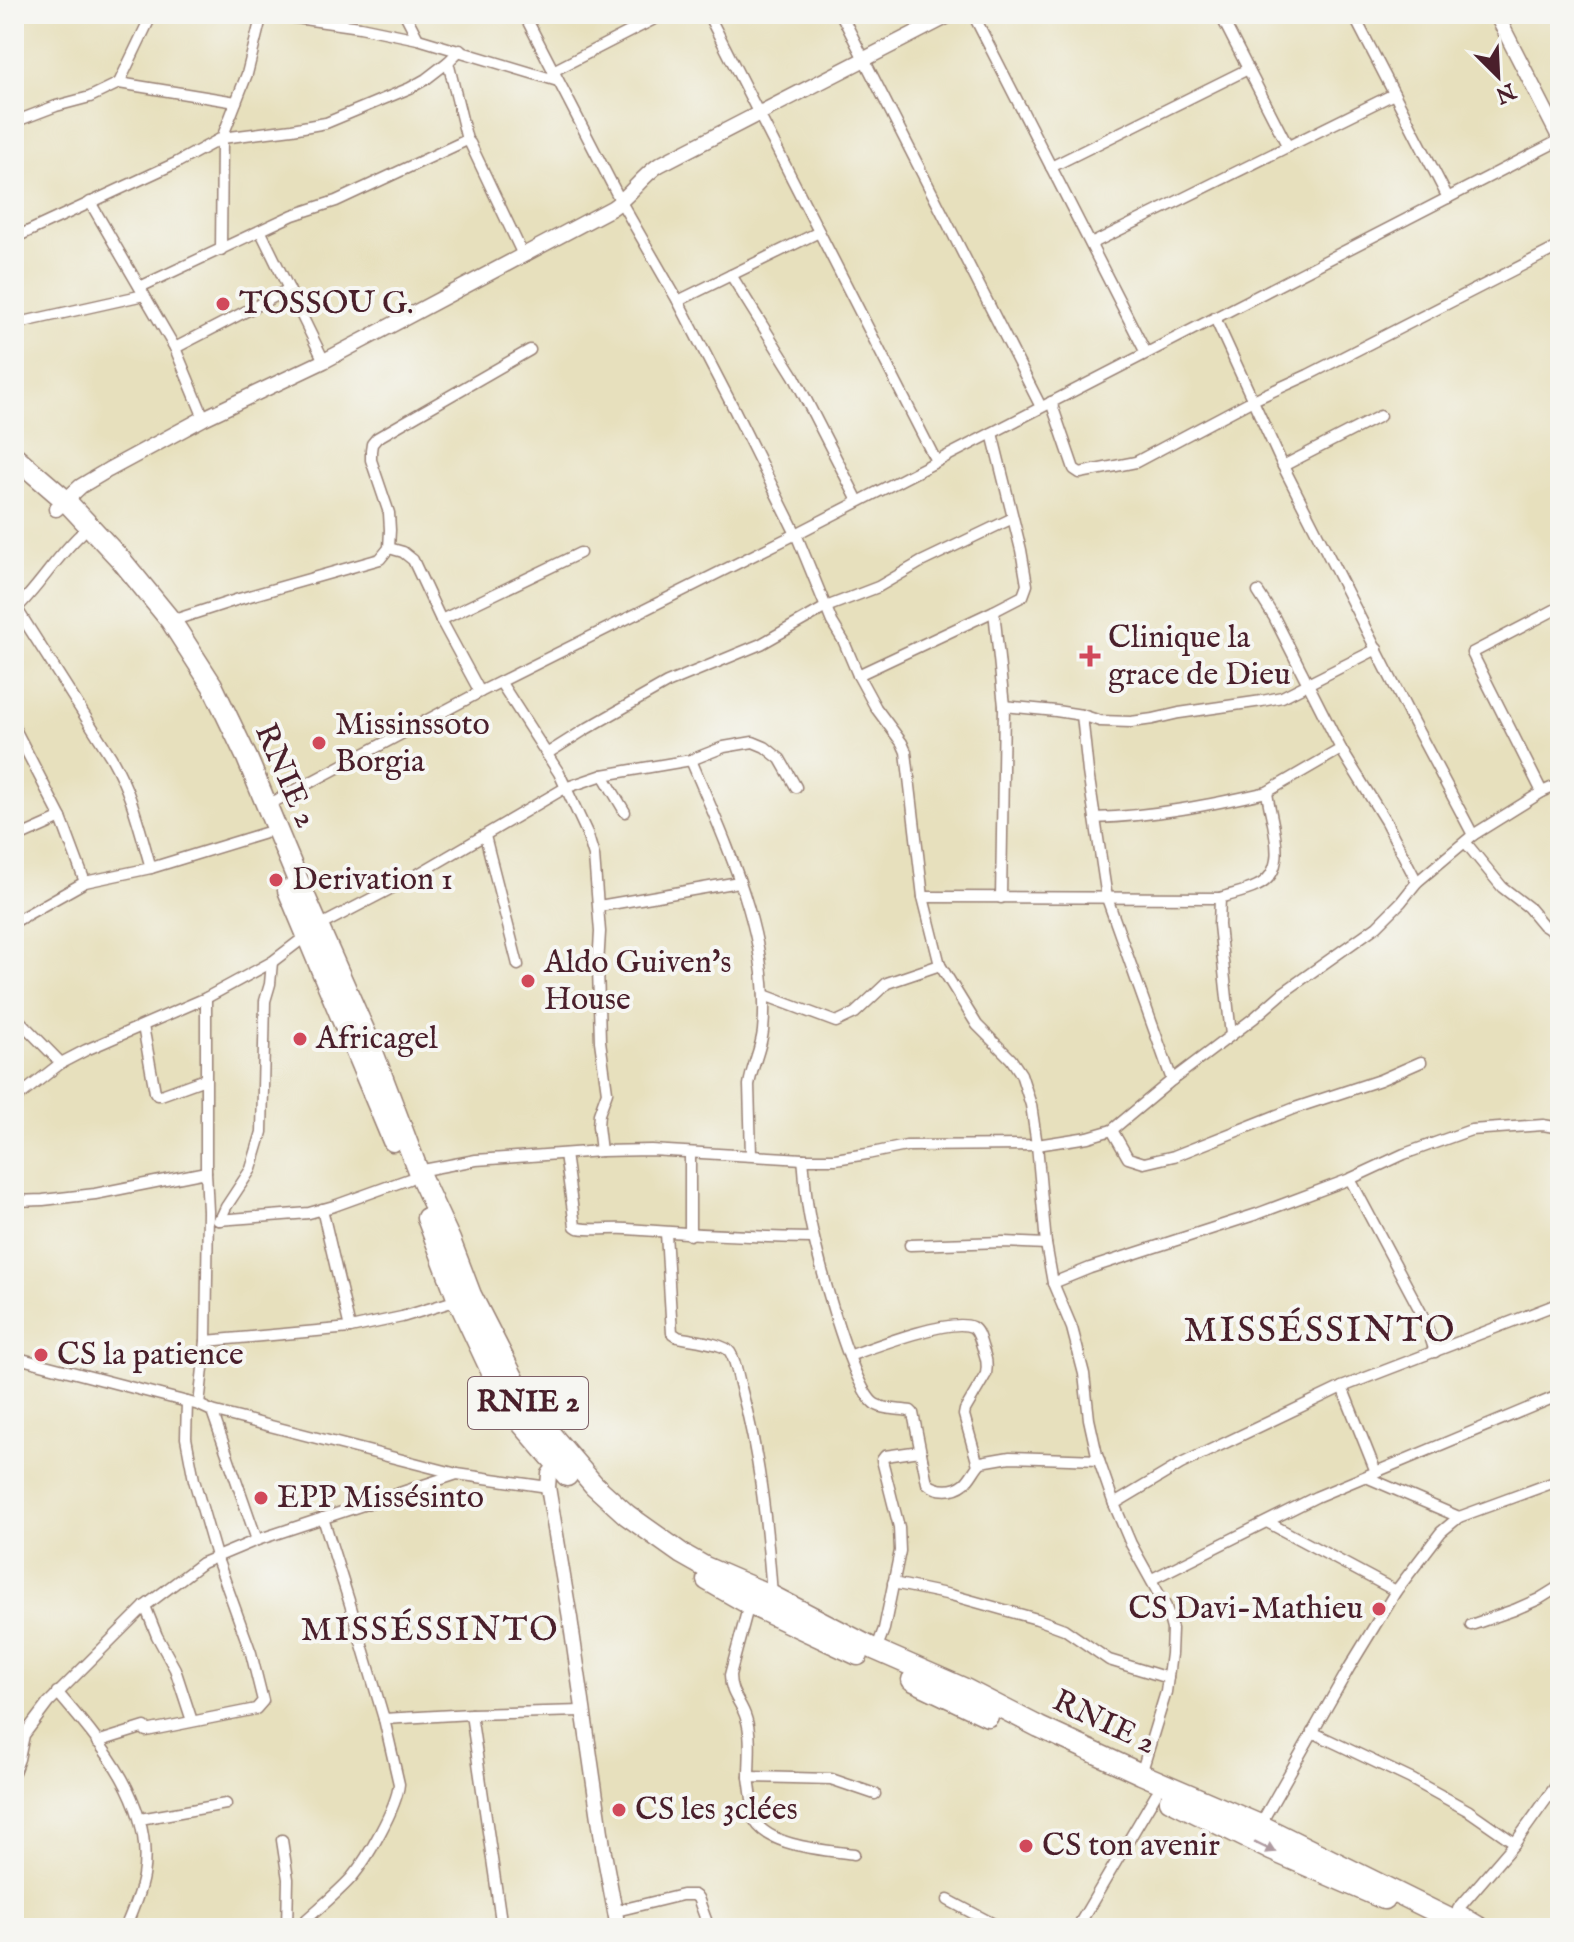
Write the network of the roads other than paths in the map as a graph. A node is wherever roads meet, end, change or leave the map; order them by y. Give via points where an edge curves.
1 (152, 14) edge
2 (262, 14) edge
3 (268, 14) edge
4 (405, 14) edge
5 (524, 14) edge
6 (664, 14) edge
7 (708, 14) edge
8 (841, 14) edge
9 (952, 14) edge
10 (973, 14) edge
11 (1220, 14) edge
12 (1353, 14) edge
13 (1496, 14) edge
14 (418, 39) junction
15 (460, 50) junction
16 (864, 59) junction
17 (448, 62) junction
18 (1248, 69) junction
19 (556, 76) junction
20 (119, 83) junction
21 (1394, 94) junction
22 (236, 102) junction
23 (759, 114) junction
24 (14, 122) edge
25 (222, 138) junction
26 (467, 140) junction
27 (1560, 140) edge
28 (1288, 147) junction
29 (1051, 167) junction
30 (1448, 198) junction
31 (90, 202) junction
32 (621, 202) junction
33 (261, 232) junction
34 (819, 232) junction
35 (14, 238) edge
36 (1091, 244) junction
37 (1560, 246) edge
38 (221, 250) junction
39 (523, 255) junction
40 (731, 275) junction
41 (289, 289) junction
42 (142, 291) junction
43 (678, 301) junction
44 (1215, 318) junction
45 (14, 324) edge
46 (175, 348) junction
47 (530, 350) dead end
48 (1146, 353) junction
49 (324, 361) junction
50 (1251, 401) junction
51 (1046, 405) junction
52 (1380, 416) dead end
53 (204, 418) junction
54 (992, 433) junction
55 (14, 456) edge
56 (936, 461) junction
57 (1283, 466) junction
58 (14, 471) edge
59 (858, 501) junction
60 (61, 504) junction
61 (1013, 518) junction
62 (81, 534) junction
63 (796, 534) junction
64 (389, 548) junction
65 (580, 553) dead end
66 (1258, 592) dead end
67 (826, 607) junction
68 (1560, 607) edge
69 (15, 610) edge
70 (994, 611) junction
71 (441, 620) junction
72 (171, 621) junction
73 (1377, 649) junction
74 (858, 675) junction
75 (501, 683) junction
76 (1308, 684) junction
77 (480, 692) junction
78 (1004, 706) junction
79 (1082, 715) junction
80 (14, 727) edge
81 (1341, 749) junction
82 (548, 753) junction
83 (691, 760) junction
84 (603, 775) junction
85 (1560, 784) edge
86 (796, 787) dead end
87 (565, 788) junction
88 (1267, 792) junction
89 (1542, 792) junction
90 (266, 806) junction
91 (625, 812) dead end
92 (61, 818) junction
93 (1095, 818) junction
94 (265, 833) junction
95 (485, 836) junction
96 (14, 839) edge
97 (1470, 839) junction
98 (151, 868) junction
99 (85, 882) junction
100 (739, 882) junction
101 (1417, 882) junction
102 (923, 897) junction
103 (1001, 898) junction
104 (1107, 898) junction
105 (1220, 898) junction
106 (599, 906) junction
107 (14, 922) edge
108 (312, 931) junction
109 (1560, 936) edge
110 (272, 962) junction
111 (518, 965) dead end
112 (940, 965) junction
113 (764, 995) junction
114 (206, 998) junction
115 (14, 1015) edge
116 (143, 1026) junction
117 (1231, 1035) junction
118 (1421, 1062) dead end
119 (61, 1063) junction
120 (205, 1079) junction
121 (1172, 1080) junction
122 (14, 1100) edge
123 (1560, 1128) edge
124 (1112, 1130) junction
125 (1037, 1145) junction
126 (601, 1151) junction
127 (690, 1153) junction
128 (565, 1154) junction
129 (751, 1155) junction
130 (803, 1159) junction
131 (206, 1172) junction
132 (414, 1175) junction
133 (1350, 1179) junction
134 (14, 1201) edge
135 (322, 1209) junction
136 (220, 1220) junction
137 (208, 1222) junction
138 (666, 1233) junction
139 (690, 1235) junction
140 (813, 1238) junction
141 (1046, 1244) junction
142 (910, 1245) dead end
143 (1053, 1283) junction
144 (458, 1300) junction
145 (1560, 1303) edge
146 (350, 1328) junction
147 (206, 1341) junction
148 (1435, 1352) junction
149 (849, 1356) junction
150 (14, 1357) edge
151 (1342, 1387) junction
152 (1560, 1395) edge
153 (193, 1404) junction
154 (212, 1411) junction
155 (920, 1451) junction
156 (561, 1459) junction
157 (1099, 1460) junction
158 (978, 1465) junction
159 (457, 1474) junction
160 (1371, 1475) junction
161 (1560, 1480) edge
162 (548, 1487) junction
163 (1114, 1504) junction
164 (1459, 1517) junction
165 (323, 1518) junction
166 (1267, 1522) junction
167 (257, 1540) junction
168 (216, 1556) junction
169 (1152, 1579) junction
170 (893, 1583) junction
171 (1560, 1586) edge
172 (1396, 1591) junction
173 (749, 1604) junction
174 (145, 1606) junction
175 (773, 1606) junction
176 (1471, 1625) dead end
177 (876, 1650) junction
178 (1168, 1678) junction
179 (57, 1692) junction
180 (582, 1711) junction
181 (471, 1714) junction
182 (384, 1719) junction
183 (192, 1721) junction
184 (1312, 1732) junction
185 (97, 1742) junction
186 (14, 1772) edge
187 (1141, 1774) junction
188 (749, 1777) junction
189 (1560, 1780) edge
190 (875, 1794) dead end
191 (1156, 1794) junction
192 (226, 1804) dead end
193 (140, 1819) junction
194 (1260, 1825) junction
195 (282, 1840) dead end
196 (1515, 1843) junction
197 (854, 1854) dead end
198 (948, 1900) dead end
199 (616, 1911) junction
200 (125, 1928) edge
201 (287, 1928) edge
202 (297, 1928) edge
203 (502, 1928) edge
204 (618, 1928) edge
205 (709, 1928) edge
206 (1001, 1928) edge
207 (1077, 1928) edge
208 (1446, 1928) edge
209 (1468, 1928) edge
210 (1490, 1928) edge

1 - 20 street
2 - 22 street
3 - 14 street
4 - 14 street
5 - 19 street
6 - 19 street
7 - 23 street
8 - 16 street
9 - 16 street
10 - 29 street
11 - 18 street
12 - 21 street
13 - 27 street
14 - 15 street
15 - 17 street
15 - 19 street
16 - 23 street
16 - 51 street
17 - 25 street via 410,88 326,123
17 - 26 street
18 - 28 street
18 - 29 street
19 - 32 street
20 - 22 street
20 - 24 street
21 - 28 street
21 - 30 street
22 - 25 street
23 - 32 street via 659,165
23 - 34 street
25 - 31 street
25 - 38 street
26 - 33 street
26 - 39 street
27 - 30 street
28 - 36 street
29 - 36 street
30 - 44 street
31 - 35 street
31 - 42 street
32 - 39 street
32 - 43 street
33 - 38 street
33 - 41 street
34 - 40 street
34 - 56 street
36 - 48 street
37 - 50 street
38 - 42 street
39 - 49 street
40 - 43 street
40 - 59 street via 794,376
41 - 46 street
41 - 49 street
42 - 45 street
42 - 46 street
43 - 63 street
44 - 48 street
44 - 50 street
46 - 53 street
47 - 64 street via 372,444 371,460 389,513
48 - 51 street
49 - 53 street
50 - 51 street via 1136,462 1080,473
50 - 57 street
51 - 54 street
52 - 57 street
53 - 60 street via 93,478
54 - 56 street
54 - 61 street
55 - 60 highway, RNIE 2 / RNIE 2
56 - 59 street
57 - 73 street
58 - 60 highway, RNIE 2 / RNIE 2
59 - 63 street
60 - 62 highway, RNIE 2 / RNIE 2
60 - 72 highway, RNIE 2 / RNIE 2 via 122,561
61 - 67 street via 878,587
61 - 70 street via 1026,591
62 - 69 street
62 - 94 highway, RNIE 2 / RNIE 2 via 141,598 184,660
63 - 67 street
63 - 75 street
64 - 71 street via 413,560
64 - 72 street via 380,559
65 - 71 street
66 - 76 street
67 - 74 street
67 - 82 street via 761,644 644,695
68 - 89 street via 1472,653
69 - 98 street via 123,779
70 - 74 street
70 - 78 street
71 - 77 street
72 - 90 highway, RNIE 2 / RNIE 2 via 212,685
73 - 76 street
73 - 97 street
74 - 102 street via 906,752
75 - 77 street
75 - 82 street
76 - 79 street via 1282,697 1131,722
76 - 81 street
77 - 90 street
78 - 79 street
78 - 103 street
79 - 93 street
80 - 92 street
81 - 88 street
81 - 101 street
82 - 87 street
83 - 84 street
83 - 86 street via 753,742 780,759
83 - 100 street
84 - 87 street
84 - 91 street
85 - 89 street
87 - 95 street
87 - 106 street via 594,856
88 - 93 street via 1180,810
88 - 105 street via 1276,841 1275,871 1256,887
89 - 97 street
90 - 108 highway, RNIE 2 / RNIE 2
92 - 96 street
92 - 99 street
93 - 104 street
94 - 98 street
94 - 108 highway, RNIE 2 / RNIE 2
95 - 108 street
95 - 111 street
97 - 101 street
97 - 109 street via 1499,884
98 - 99 street
99 - 107 street
100 - 106 street
100 - 113 street via 758,945
101 - 117 street via 1377,926
102 - 103 street
102 - 112 street
103 - 104 street
104 - 105 street
104 - 121 street
105 - 117 street
106 - 126 street via 600,1041 607,1092 599,1114
108 - 110 street
108 - 132 highway, RNIE 2 / RNIE 2 via 368,1039
110 - 114 street
110 - 136 street via 265,1001 259,1147
112 - 113 street via 887,983 855,1013 836,1022
112 - 125 street via 977,1025 1021,1074
113 - 129 street via 761,1040 749,1085
114 - 116 street
114 - 120 street
115 - 119 street
116 - 119 street
116 - 120 street via 157,1095
117 - 121 street
118 - 124 street via 1144,1163 1128,1158
119 - 122 street
120 - 131 street
121 - 124 street
123 - 133 street via 1471,1130
124 - 125 street
125 - 130 street via 906,1146 835,1159
125 - 141 street
126 - 127 street
126 - 128 street
127 - 129 street
127 - 139 street
128 - 132 street via 444,1164
128 - 138 street via 575,1226
129 - 130 street
130 - 140 street
131 - 134 street via 95,1194
131 - 137 street
132 - 135 street
132 - 144 highway, RNIE 2 / RNIE 2
132 - 156 highway, RNIE 2 / RNIE 2 via 516,1383
133 - 143 street
133 - 148 street via 1424,1318
135 - 136 street
135 - 146 street
136 - 137 street
137 - 147 street
138 - 139 street
138 - 175 street via 672,1333 725,1347 746,1405 767,1525
139 - 140 street
140 - 149 street
141 - 142 street
141 - 143 street
143 - 157 street via 1084,1374
144 - 146 street
144 - 156 highway, RNIE 2 / RNIE 2 via 522,1424
145 - 148 street
146 - 147 street
147 - 153 street
148 - 151 street
149 - 155 street via 874,1403 913,1413
149 - 158 street via 926,1330 963,1325 977,1331 988,1367 964,1415
150 - 153 street
151 - 160 street
151 - 163 street via 1181,1464
152 - 160 street
153 - 154 street
153 - 168 street via 188,1455
154 - 159 street
154 - 167 street
155 - 158 street via 927,1483 941,1490 962,1485
155 - 170 street via 882,1460 899,1527
156 - 162 street via 549,1474
156 - 173 highway, RNIE 2 / RNIE 2 via 584,1495 626,1529
156 - 175 highway, RNIE 2 / RNIE 2 via 682,1554
157 - 158 street via 1010,1457
157 - 163 street
159 - 162 street
159 - 165 street
160 - 164 street
160 - 166 street
161 - 164 street
162 - 180 street
163 - 169 street
164 - 172 street
165 - 167 street
165 - 182 street
166 - 169 street
166 - 172 street
167 - 168 street
168 - 174 street
168 - 183 street via 263,1701 256,1709
169 - 178 street via 1172,1629
170 - 177 street
170 - 178 street via 1037,1619 1064,1629 1109,1660
171 - 176 street
172 - 184 street
173 - 175 highway, RNIE 2 / RNIE 2
173 - 188 street via 730,1686 746,1716
174 - 179 street
174 - 183 street
175 - 177 highway, RNIE 2 / RNIE 2
175 - 191 highway, RNIE 2 / RNIE 2
177 - 187 highway, RNIE 2 / RNIE 2
178 - 187 street
179 - 185 street
179 - 186 street via 24,1735
180 - 181 street
180 - 199 street
181 - 182 street
181 - 203 street
182 - 202 street via 398,1793 351,1877
183 - 185 street via 146,1731 145,1727
184 - 194 street
184 - 196 street via 1411,1779
185 - 193 street
187 - 194 highway, RNIE 2 / RNIE 2
188 - 190 street via 831,1779
188 - 197 street via 755,1821 770,1836
189 - 196 street
191 - 207 street
191 -> 208 highway, RNIE 2 / RNIE 2
192 - 193 street
193 - 200 street via 143,1876
194 - 209 highway, RNIE 2 / RNIE 2
195 - 201 street
196 - 210 street via 1458,1909
198 - 206 street
199 - 204 street
199 - 205 street via 694,1895

